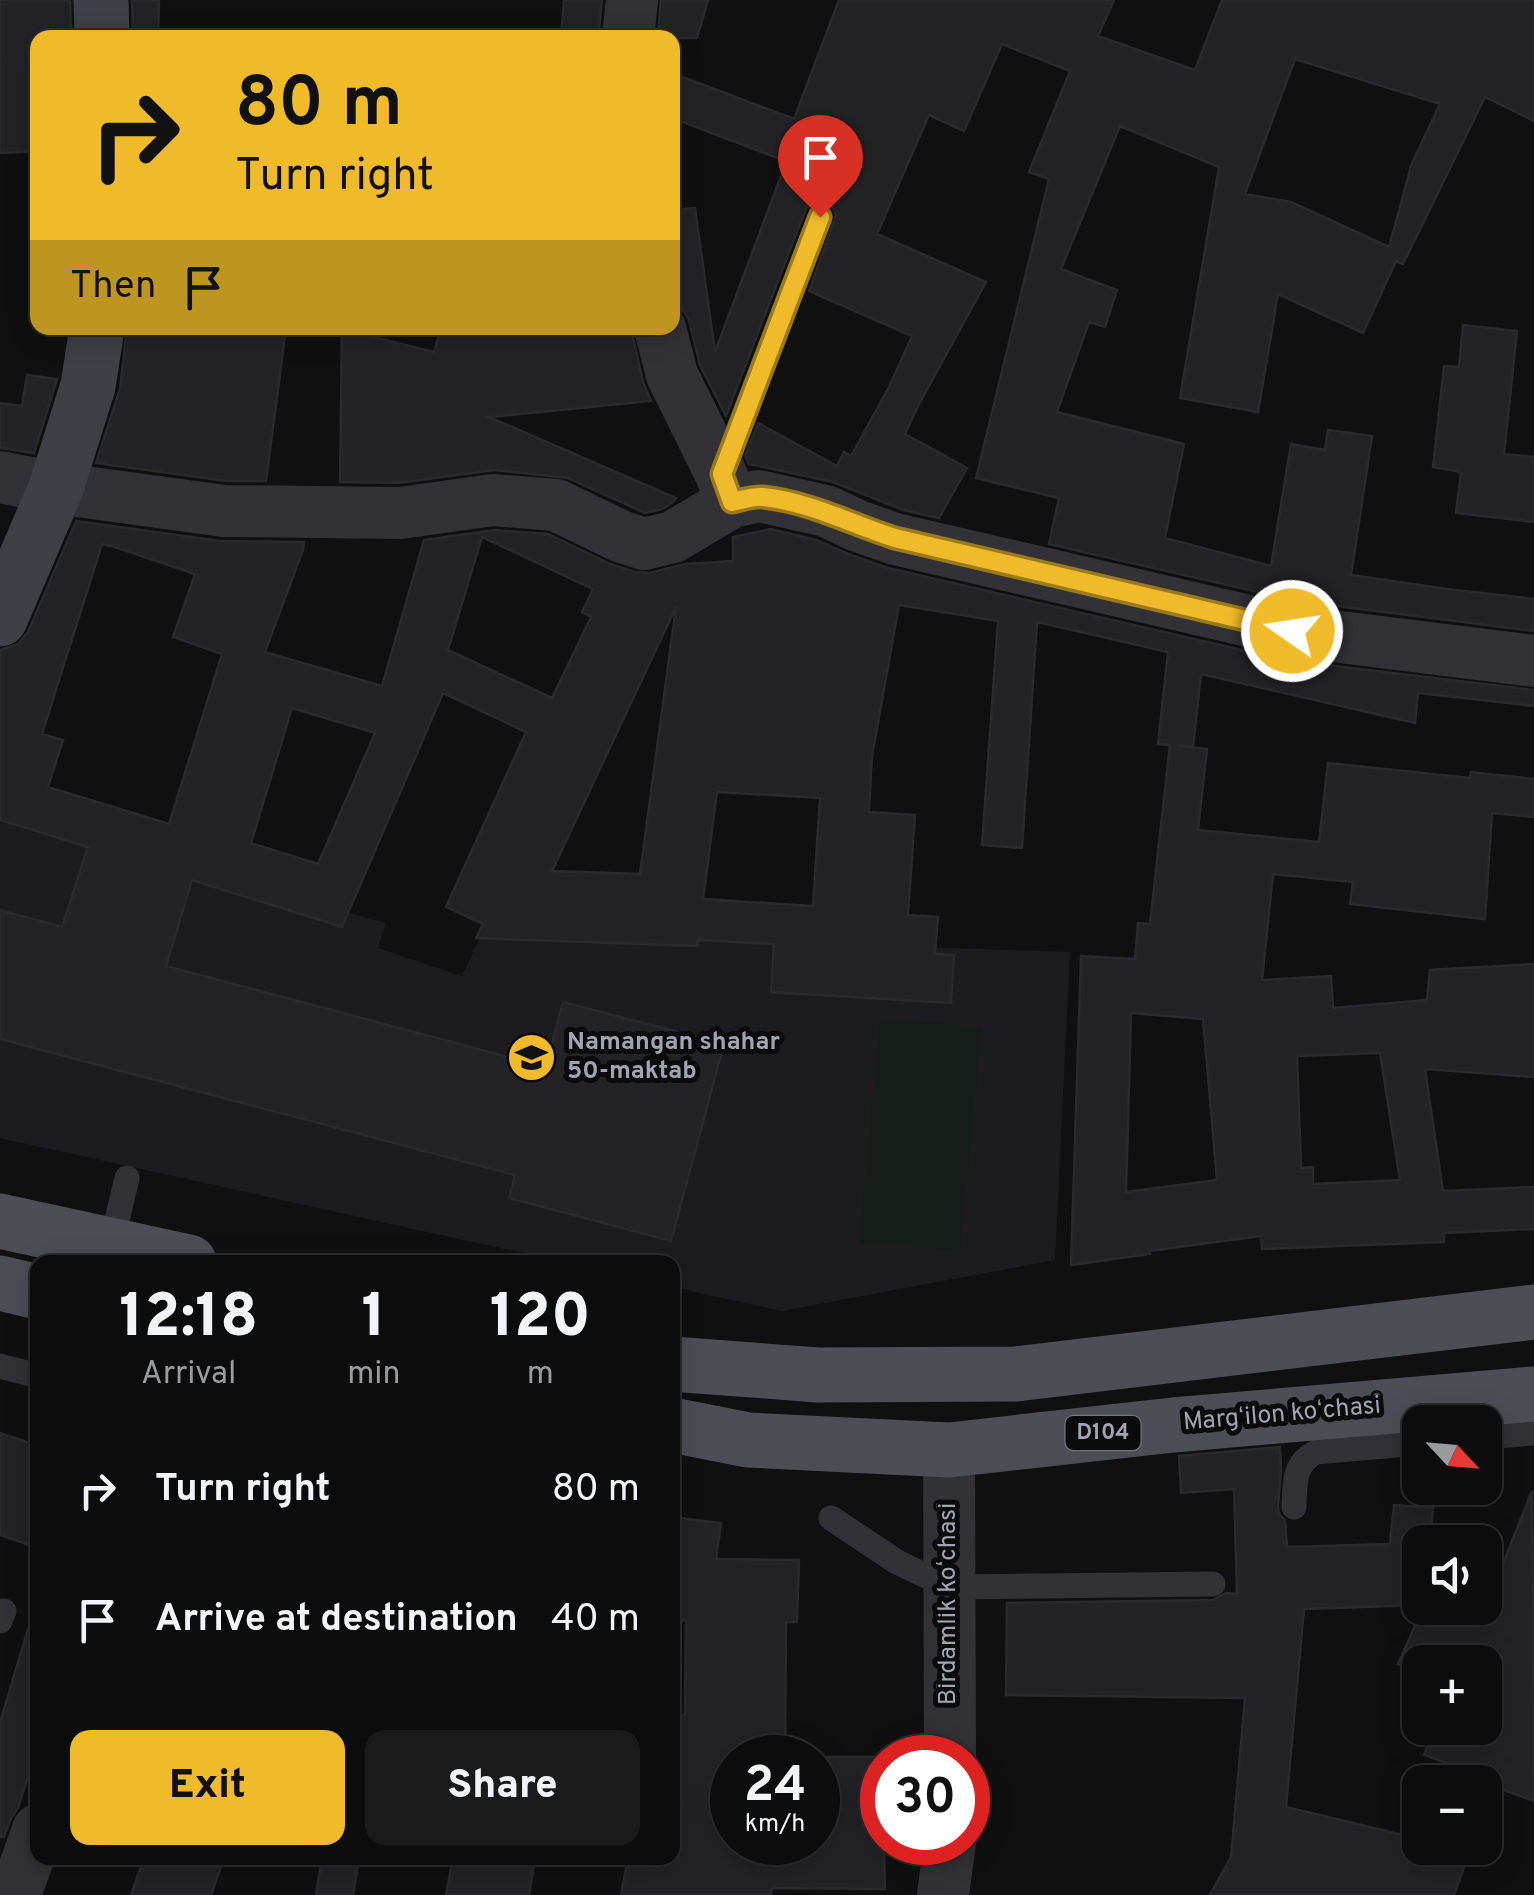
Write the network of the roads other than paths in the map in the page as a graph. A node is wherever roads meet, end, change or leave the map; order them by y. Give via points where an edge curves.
1 (101, 0) edge
2 (632, 0) edge
3 (102, 30) edge
4 (629, 30) edge
5 (820, 217) dead end
6 (95, 335) edge
7 (662, 335) edge
8 (0, 477) edge
9 (56, 488) junction
10 (726, 488) junction
11 (0, 619) edge
12 (1534, 661) edge
13 (128, 1178) dead end
14 (0, 1221) edge
15 (111, 1245) junction
16 (156, 1255) edge
17 (0, 1283) edge
18 (30, 1290) edge
19 (1534, 1312) edge
20 (680, 1365) edge
21 (0, 1366) edge
22 (30, 1374) edge
23 (1534, 1394) edge
24 (680, 1427) edge
25 (1534, 1433) edge
26 (1502, 1436) edge
27 (1402, 1445) edge
28 (948, 1450) junction
29 (1294, 1507) dead end
30 (831, 1518) dead end
31 (1213, 1584) dead end
32 (949, 1587) junction
33 (950, 1735) edge
34 (30, 1853) edge
35 (947, 1865) edge
36 (15, 1895) edge
37 (943, 1895) edge

1 - 3 street
2 - 4 street
5 - 10 lane
6 - 9 street via 88,386
7 - 10 street via 672,375
8 - 9 street
9 - 10 street via 224,511 400,513 493,500 556,505 644,544 673,537
9 - 11 street
10 - 12 street via 826,511 895,538 1292,631
13 - 15 lane
14 - 15 main road
15 - 16 main road
17 - 18 main road
19 - 20 main road via 1016,1374 818,1375
21 - 22 lane
23 - 28 main road, Margʻilon koʻchasi / D104
24 - 28 main road, Margʻilon koʻchasi / D104 via 748,1440
25 - 26 lane
27 - 29 lane via 1304,1458 1296,1472
28 - 32 street, Birdamlik koʻchasi
30 - 32 lane via 896,1562
31 - 32 lane
32 - 33 street, Birdamlik koʻchasi
34 - 36 street
35 - 37 street

